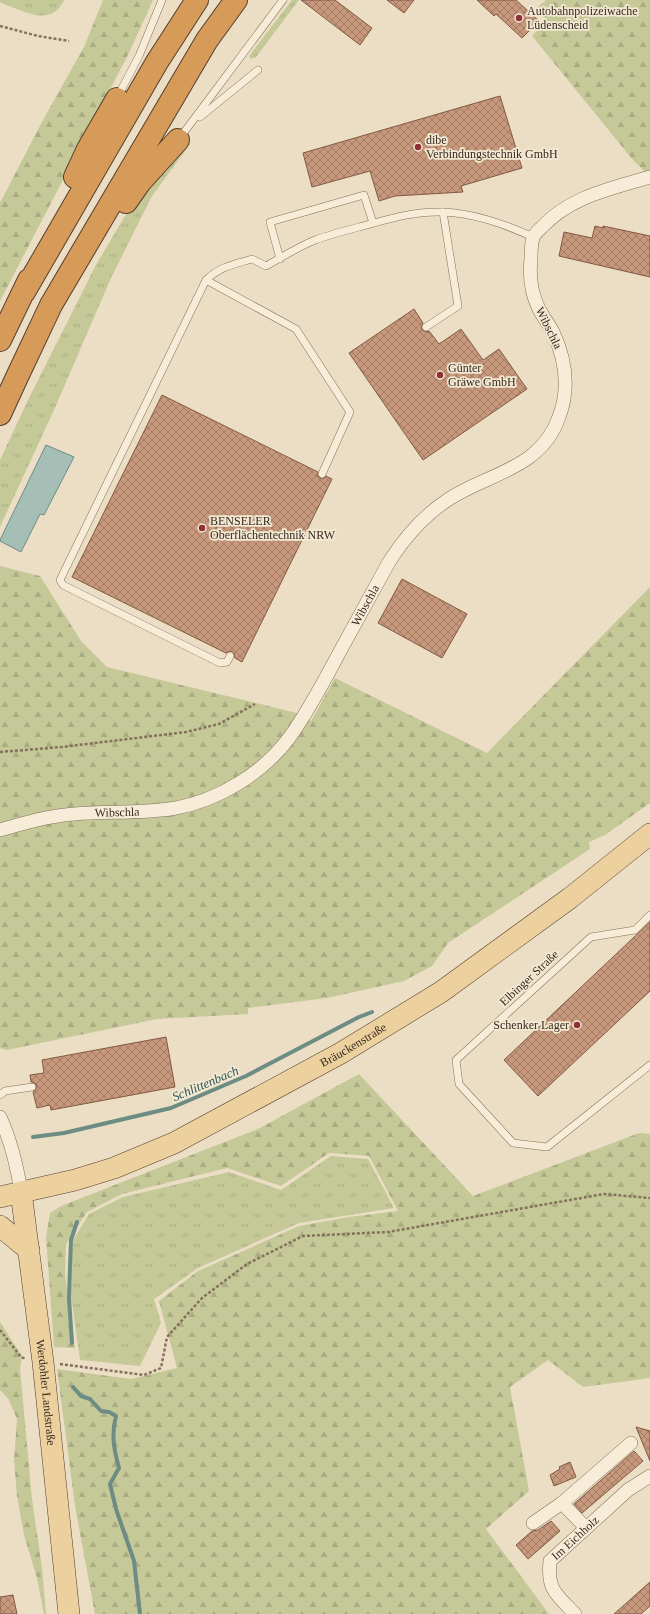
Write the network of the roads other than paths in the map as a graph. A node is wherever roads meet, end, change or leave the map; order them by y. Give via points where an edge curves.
1 (162, 0) edge
2 (197, 0) edge
3 (236, 0) edge
4 (283, 0) edge
5 (258, 70) dead end
6 (117, 99) joint
7 (192, 124) junction
8 (178, 140) joint
9 (650, 177) edge
10 (443, 212) junction
11 (372, 223) junction
12 (533, 237) junction
13 (280, 259) junction
14 (206, 280) junction
15 (24, 292) junction
16 (52, 306) junction
17 (426, 327) dead end
18 (0, 340) edge
19 (0, 414) edge
20 (322, 474) dead end
21 (230, 656) dead end
22 (0, 830) edge
23 (650, 834) edge
24 (650, 915) edge
25 (650, 1065) edge
26 (32, 1087) dead end
27 (0, 1095) edge
28 (0, 1116) edge
29 (21, 1192) junction
30 (0, 1197) edge
31 (0, 1226) edge
32 (29, 1250) junction
33 (631, 1443) dead end
34 (650, 1476) edge
35 (562, 1503) junction
36 (533, 1523) dead end
37 (586, 1528) junction
38 (69, 1614) edge
39 (575, 1614) edge

1 - 6 lane
2 - 15 highway via 157,62
3 - 16 highway via 207,40
4 - 7 lane
5 - 7 lane
6 - 15 highway via 88,149
7 - 8 lane
8 - 16 highway via 140,182
9 - 12 street via 571,203 553,216
10 - 11 lane via 399,216
10 - 12 lane via 491,220
10 - 17 lane via 458,306
11 - 13 lane via 316,240
11 - 13 lane via 364,195 270,222
12 - 22 street, Wibschla via 530,279 532,292 539,310 553,332 566,373 564,399 555,426 525,461 472,485 449,499 433,510 402,542 307,710 282,747 263,766 231,787 191,804 153,811 72,814
13 - 14 lane via 266,266 252,259 216,270
14 - 20 lane via 296,329 350,412
14 - 21 lane via 60,580 63,585 220,663 227,662
15 - 18 highway
16 - 19 highway
23 - 29 main road, Bräuckenstraße via 570,898 441,992 340,1053 174,1143 76,1180
24 - 25 lane, Elbinger Straße via 635,930 591,937 456,1060 459,1084 513,1143 547,1147
26 - 27 lane via 5,1091
28 - 29 street via 17,1166
29 - 30 main road
29 - 32 main road, Werdohler Landstraße
31 - 32 main road
32 - 38 main road, Werdohler Landstraße
33 - 35 street
34 - 37 street, Im Eichholz via 628,1490
35 - 36 street
35 - 37 street
37 - 39 street, Im Eichholz via 550,1561 548,1575 552,1589

